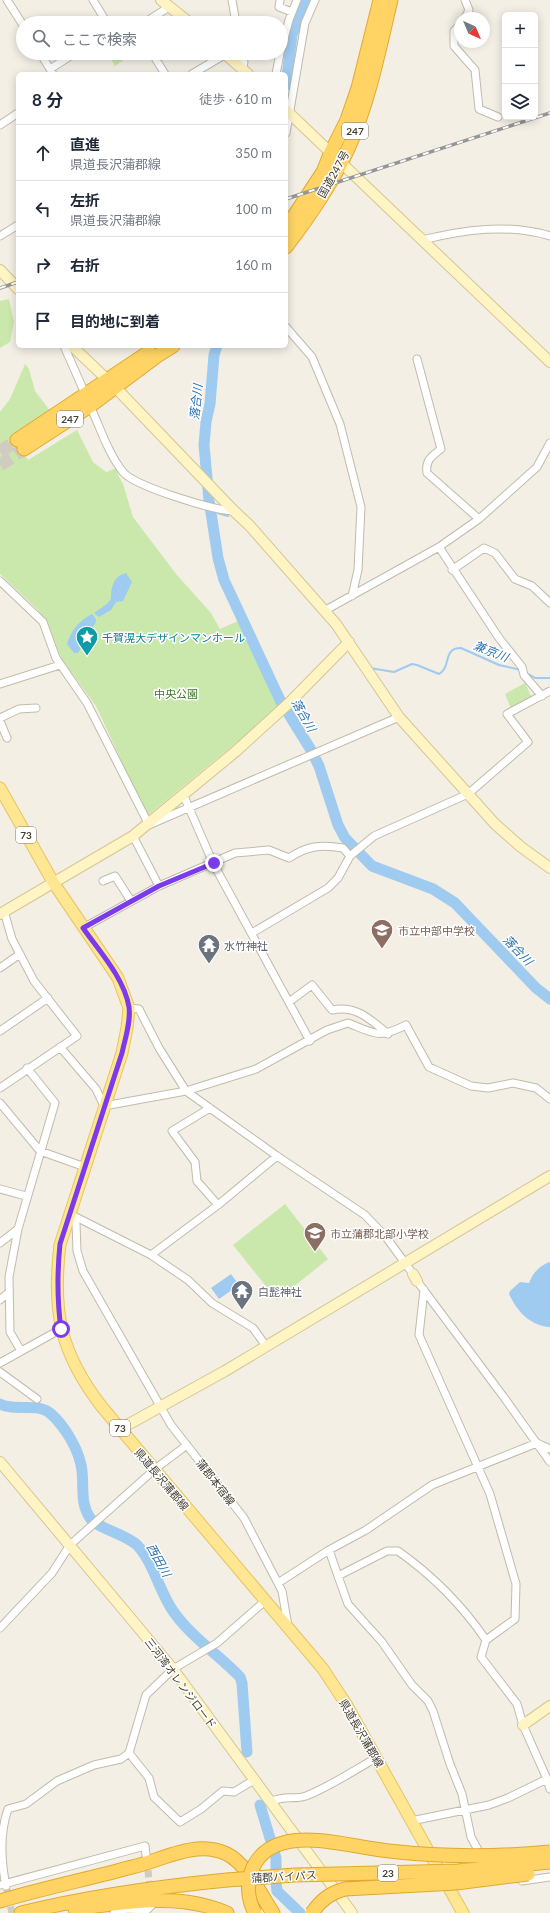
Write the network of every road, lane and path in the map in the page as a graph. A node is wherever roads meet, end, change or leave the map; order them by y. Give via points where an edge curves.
1 (7, 0) edge
2 (93, 0) edge
3 (161, 0) edge
4 (232, 0) edge
5 (280, 0) edge
6 (297, 0) edge
7 (315, 0) edge
8 (380, 0) edge
9 (391, 0) edge
10 (465, 0) edge
11 (169, 7) junction
12 (292, 12) junction
13 (468, 12) edge
14 (17, 16) edge
15 (103, 16) edge
16 (155, 16) edge
17 (181, 16) edge
18 (235, 16) edge
19 (288, 26) edge
20 (456, 48) edge
21 (45, 60) edge
22 (66, 60) edge
23 (156, 60) edge
24 (215, 60) edge
25 (232, 60) edge
26 (244, 60) edge
27 (279, 60) edge
28 (52, 71) edge
29 (164, 72) edge
30 (195, 72) edge
31 (245, 72) edge
32 (276, 72) edge
33 (288, 111) edge
34 (16, 114) edge
35 (498, 117) dead end
36 (0, 125) edge
37 (331, 152) junction
38 (341, 162) junction
39 (16, 225) edge
40 (288, 225) edge
41 (0, 236) edge
42 (550, 236) edge
43 (422, 240) junction
44 (288, 245) edge
45 (0, 270) edge
46 (16, 287) edge
47 (288, 329) edge
48 (65, 348) edge
49 (74, 348) edge
50 (155, 348) edge
51 (170, 348) edge
52 (417, 359) dead end
53 (550, 362) edge
54 (111, 383) junction
55 (83, 389) dead end
56 (90, 406) junction
57 (550, 443) edge
58 (234, 511) junction
59 (479, 519) junction
60 (439, 547) junction
61 (452, 570) junction
62 (0, 581) edge
63 (352, 596) junction
64 (550, 604) edge
65 (324, 611) junction
66 (349, 642) junction
67 (60, 665) junction
68 (0, 684) edge
69 (550, 691) edge
70 (542, 696) junction
71 (36, 708) dead end
72 (399, 717) junction
73 (0, 718) edge
74 (7, 738) dead end
75 (0, 788) edge
76 (183, 794) junction
77 (468, 794) junction
78 (189, 808) junction
79 (145, 826) junction
80 (133, 836) junction
81 (351, 856) junction
82 (214, 863) junction
83 (550, 868) edge
84 (103, 881) dead end
85 (53, 882) junction
86 (159, 886) junction
87 (131, 901) junction
88 (2, 913) edge
89 (83, 928) junction
90 (252, 933) junction
91 (20, 954) junction
92 (0, 968) edge
93 (48, 998) junction
94 (289, 1002) junction
95 (129, 1008) junction
96 (0, 1031) edge
97 (388, 1034) junction
98 (310, 1040) junction
99 (60, 1047) junction
100 (27, 1068) junction
101 (0, 1088) edge
102 (186, 1091) junction
103 (550, 1099) edge
104 (0, 1103) edge
105 (104, 1106) junction
106 (210, 1108) junction
107 (40, 1150) junction
108 (277, 1156) junction
109 (85, 1167) junction
110 (550, 1176) edge
111 (0, 1189) edge
112 (26, 1196) junction
113 (218, 1205) junction
114 (70, 1214) junction
115 (18, 1229) junction
116 (0, 1244) edge
117 (151, 1255) junction
118 (407, 1263) junction
119 (424, 1290) junction
120 (9, 1292) junction
121 (0, 1300) edge
122 (61, 1329) junction
123 (266, 1346) junction
124 (21, 1351) junction
125 (0, 1363) edge
126 (0, 1372) edge
127 (38, 1399) dead end
128 (159, 1406) junction
129 (120, 1429) junction
130 (536, 1443) junction
131 (187, 1445) junction
132 (550, 1449) edge
133 (0, 1462) edge
134 (550, 1462) edge
135 (477, 1467) junction
136 (155, 1469) junction
137 (70, 1545) junction
138 (328, 1550) junction
139 (338, 1576) junction
140 (278, 1583) junction
141 (265, 1601) junction
142 (288, 1626) junction
143 (0, 1628) edge
144 (486, 1640) junction
145 (173, 1669) junction
146 (550, 1706) edge
147 (523, 1725) junction
148 (129, 1754) junction
149 (376, 1758) junction
150 (547, 1779) junction
151 (254, 1780) junction
152 (550, 1789) edge
153 (270, 1802) junction
154 (466, 1809) junction
155 (411, 1821) junction
156 (550, 1846) edge
157 (427, 1850) junction
158 (478, 1850) junction
159 (550, 1852) edge
160 (146, 1855) dead end
161 (550, 1862) edge
162 (550, 1866) edge
163 (550, 1871) edge
164 (550, 1877) edge
165 (227, 1882) junction
166 (4, 1885) edge
167 (449, 1889) junction
168 (0, 1901) edge
169 (152, 1905) dead end
170 (42, 1912) edge
171 (22, 1913) edge
172 (114, 1913) edge
173 (227, 1913) edge
174 (255, 1913) edge
175 (273, 1913) edge
176 (312, 1913) edge
177 (352, 1913) edge
178 (463, 1913) edge

1 - 14 street
2 - 15 street
3 - 11 street
4 - 18 street
5 - 12 street via 279,7
6 - 12 street
7 - 33 street via 305,23
8 - 37 highway, 国道247号 / 247 via 347,120
9 - 38 highway, 国道247号 / 247 via 371,83
10 - 13 street
11 - 16 street
11 - 17 street
12 - 19 street
20 - 35 street via 475,70 479,109
21 - 28 street
22 - 28 street
23 - 29 street
24 - 30 street
25 - 31 street
26 - 31 street
27 - 32 street
33 - 37 street
34 - 36 street
37 - 38 street
37 - 40 highway, 国道247号 / 247 via 323,172
38 - 43 street
38 - 44 highway, 国道247号 / 247 via 301,229
39 - 41 street
42 - 43 street via 529,230 500,228 446,234
43 - 53 street
45 - 46 street
47 - 63 street via 312,357 340,424 361,507 358,570
48 - 55 street
49 - 54 street
50 - 54 highway, 247
51 - 54 highway, 247
52 - 59 street via 441,449 428,459 427,473
54 - 56 highway, 247
54 - 56 highway, 247 via 87,394 21,444
54 - 58 street
56 - 58 street via 123,473 136,481 205,507
57 - 59 street via 537,467
58 - 65 street
59 - 60 street
60 - 61 street
60 - 63 street
61 - 64 street via 484,548 495,553 515,579 532,586
61 - 70 street
62 - 67 street via 42,622
63 - 65 street
65 - 66 street
66 - 72 street
66 - 76 street via 289,704
67 - 68 street
67 - 79 street via 87,703
69 - 70 street
70 - 77 street via 507,714 528,742
71 - 73 street via 20,709
72 - 77 street
72 - 78 street
73 - 74 street
75 - 85 main road, 県道長沢蒲郡線 / 73
76 - 78 street
76 - 79 street
77 - 81 street via 374,836
77 - 83 street via 495,824
78 - 79 street
78 - 82 street
79 - 80 street
80 - 85 street
80 - 86 street
81 - 82 street via 343,848 330,845 303,849 288,858 270,850 235,854
81 - 90 street via 338,878 328,888
82 - 86 street
82 - 90 street
84 - 87 street via 115,876
85 - 88 street
85 - 89 main road, 県道長沢蒲郡線 / 73
86 - 87 street
87 - 89 street
88 - 91 street
89 - 95 main road, 県道長沢蒲郡線 / 73 via 118,978
90 - 94 street
91 - 92 street
91 - 93 street via 34,981
93 - 96 street
93 - 99 street via 77,1036
94 - 97 street via 312,985 332,1010 351,1009 372,1020
94 - 98 street
95 - 102 street via 139,1009 159,1048
95 - 105 main road, 県道長沢蒲郡線 / 73 via 122,1053
97 - 98 street via 376,1034 348,1023 327,1030
97 - 103 street via 406,1025 430,1067 470,1086 488,1088 497,1084 513,1083 536,1088
98 - 102 street via 256,1069
99 - 100 street
99 - 105 street via 96,1089
100 - 101 street
100 - 107 street via 55,1103
102 - 105 street
102 - 106 street
104 - 107 street
105 - 109 main road, 県道長沢蒲郡線 / 73
106 - 108 street
106 - 113 street via 172,1131 195,1162 197,1181
107 - 109 street
107 - 112 street
108 - 113 street
108 - 118 street via 365,1215
109 - 114 main road, 県道長沢蒲郡線 / 73
110 - 118 street
111 - 112 street
112 - 115 street
113 - 117 street
114 - 117 street
114 - 122 main road, 県道長沢蒲郡線 / 73 via 60,1244 57,1271
114 - 128 street, 蒲郡本宿線 via 76,1224 77,1251 83,1271
115 - 116 street
115 - 120 street via 9,1277
117 - 123 street via 188,1280 212,1303 253,1328
118 - 119 street
118 - 123 street
119 - 130 street
119 - 135 street via 418,1335
120 - 121 street
120 - 124 street via 10,1332
122 - 124 street
122 - 129 main road, 県道長沢蒲郡線 / 73 via 81,1377
123 - 128 street
124 - 125 street
126 - 127 street
128 - 129 street
128 - 131 street, 蒲郡本宿線
129 - 136 main road, 県道長沢蒲郡線 / 73
130 - 132 street
130 - 134 street
130 - 135 street
131 - 136 street
131 - 140 street, 蒲郡本宿線 via 244,1518
133 - 137 street, 三河湾オレンジロード
135 - 138 street via 432,1484 366,1530
135 - 144 street via 490,1494 516,1584 515,1619
136 - 137 street
136 - 141 main road, 県道長沢蒲郡線 / 73
137 - 143 street via 52,1573
137 - 145 street, 三河湾オレンジロード
138 - 139 street
138 - 140 street
139 - 144 street via 387,1551 398,1551 449,1594
139 - 154 street via 348,1604 382,1642 412,1684 428,1701
140 - 142 street, 蒲郡本宿線 via 282,1591
141 - 142 main road, 県道長沢蒲郡線 / 73
141 - 145 street via 217,1643
142 - 149 main road, 県道長沢蒲郡線 / 73 via 333,1684
144 - 147 street via 481,1657 517,1704
145 - 148 street via 146,1695
145 - 151 street, 三河湾オレンジロード
146 - 147 street
147 - 150 street
148 - 151 street via 149,1778 154,1797 180,1822 201,1809 222,1791 234,1792
148 - 166 street via 57,1781 26,1804 8,1809 2,1822
149 - 153 street via 304,1797 280,1797
149 - 155 main road, 県道長沢蒲郡線 / 73
150 - 152 street
150 - 154 street via 508,1798
151 - 153 street, 三河湾オレンジロード
153 - 177 street, 三河湾オレンジロード
154 - 155 street
154 - 158 street via 471,1837
155 - 157 main road, 県道長沢蒲郡線 / 73
156 - 158 street
157 - 158 street
157 - 167 main road, 県道長沢蒲郡線 / 73
159 - 174 highway, bridge via 437,1855 316,1841 284,1842 266,1850 254,1865 248,1884 248,1894
160 - 166 street via 145,1846
161 - 165 highway, 蒲郡バイパス / 23, bridge via 458,1871 295,1875
162 - 165 highway, 蒲郡バイパス / 23 via 462,1875
163 - 176 highway, bridge via 456,1883 345,1889 333,1892
164 - 167 street
165 - 170 highway, 蒲郡バイパス / 23 via 144,1892
165 - 171 highway, 蒲郡バイパス / 23 via 73,1900
167 - 178 main road, 県道長沢蒲郡線 / 73
168 - 175 highway via 51,1886 150,1863 185,1851 206,1849 227,1854 236,1861 245,1870
169 - 172 street via 147,1910 126,1909
170 - 173 highway via 173,1900 204,1905

